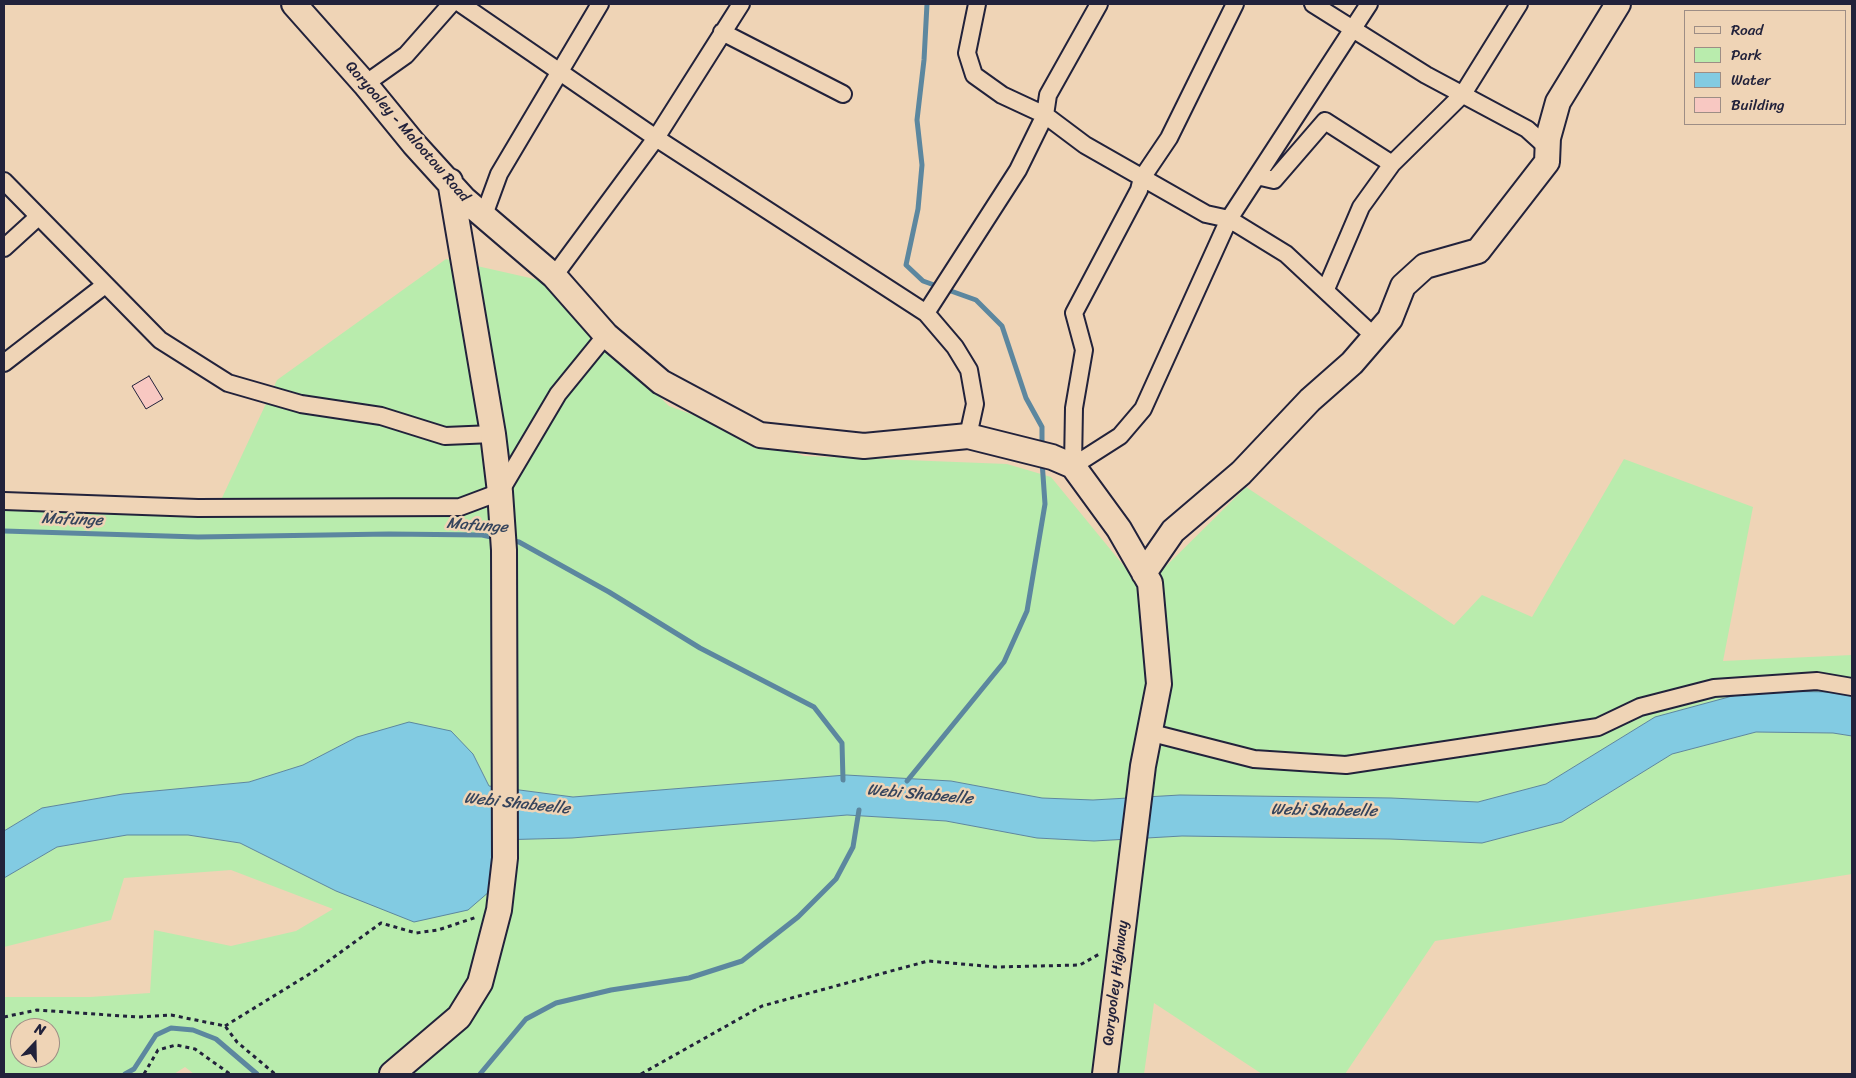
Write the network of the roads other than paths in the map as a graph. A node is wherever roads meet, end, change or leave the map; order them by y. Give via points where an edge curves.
1 (294, 4) edge
2 (451, 4) edge
3 (461, 4) edge
4 (600, 4) edge
5 (741, 4) edge
6 (977, 4) edge
7 (1099, 4) edge
8 (1235, 4) edge
9 (1313, 4) edge
10 (1370, 4) edge
11 (1519, 4) edge
12 (1618, 4) edge
13 (1351, 30) junction
14 (722, 32) junction
15 (558, 71) junction
16 (365, 84) junction
17 (843, 94) dead end
18 (1463, 94) junction
19 (1044, 115) junction
20 (656, 138) junction
21 (1548, 148) junction
22 (1392, 164) junction
23 (1257, 176) junction
24 (1142, 178) junction
25 (4, 181) edge
26 (450, 181) junction
27 (484, 216) junction
28 (38, 217) junction
29 (1229, 219) junction
30 (4, 248) edge
31 (554, 276) junction
32 (105, 285) junction
33 (1326, 289) junction
34 (926, 314) junction
35 (606, 335) junction
36 (1375, 337) junction
37 (4, 363) edge
38 (492, 434) junction
39 (968, 436) junction
40 (1063, 462) junction
41 (500, 492) junction
42 (4, 501) edge
43 (1144, 573) junction
44 (1852, 686) edge
45 (1148, 732) junction
46 (392, 1074) edge
47 (1105, 1074) edge

1 - 16 street, Qoryooley - Malootow Road
2 - 16 street via 406,56
3 - 15 street
4 - 15 street
5 - 14 street
6 - 19 street via 967,53 974,75 1002,94
7 - 19 street via 1048,96
8 - 24 street via 1169,138
9 - 13 street
10 - 13 street
11 - 18 street
12 - 21 street via 1558,102
13 - 18 street
13 - 23 street
14 - 17 street
14 - 20 street
15 - 20 street
15 - 27 street via 499,174
16 - 26 street, Qoryooley - Malootow Road via 414,144
18 - 21 street via 1527,129
18 - 22 street
19 - 24 street via 1085,145
19 - 34 street via 1018,170
20 - 31 street
20 - 34 street
21 - 36 street via 1547,162 1478,251 1426,266 1403,286 1390,319
22 - 23 street via 1325,122 1274,180
22 - 33 street via 1361,207
23 - 29 street
24 - 29 street via 1206,214
24 - 40 street via 1139,190 1074,313 1084,350
25 - 28 street
26 - 27 street, Qoryooley - Malootow Road via 464,199
26 - 38 street
27 - 31 street, Qoryooley - Malootow Road
28 - 30 street
28 - 32 street
29 - 33 street via 1286,254
29 - 40 street via 1142,409 1120,436
31 - 35 street, Qoryooley - Malootow Road
32 - 37 street
32 - 38 street via 160,340 228,383 301,404 381,416 445,436
33 - 36 street
34 - 39 street via 955,347 969,370 975,404
35 - 39 street, Qoryooley - Malootow Road via 661,382 760,434 864,446
35 - 41 street via 558,394
36 - 43 street via 1241,473 1172,531
38 - 41 street
39 - 40 street, Qoryooley - Malootow Road
40 - 43 street via 1119,529
41 - 42 street via 460,507 198,508
41 - 46 street via 504,550 505,858 499,910 480,982 459,1017
43 - 45 street via 1150,583 1160,684
44 - 45 street via 1817,681 1714,688 1640,706 1598,727 1346,765 1254,759
45 - 47 street, Qoryooley Highway

